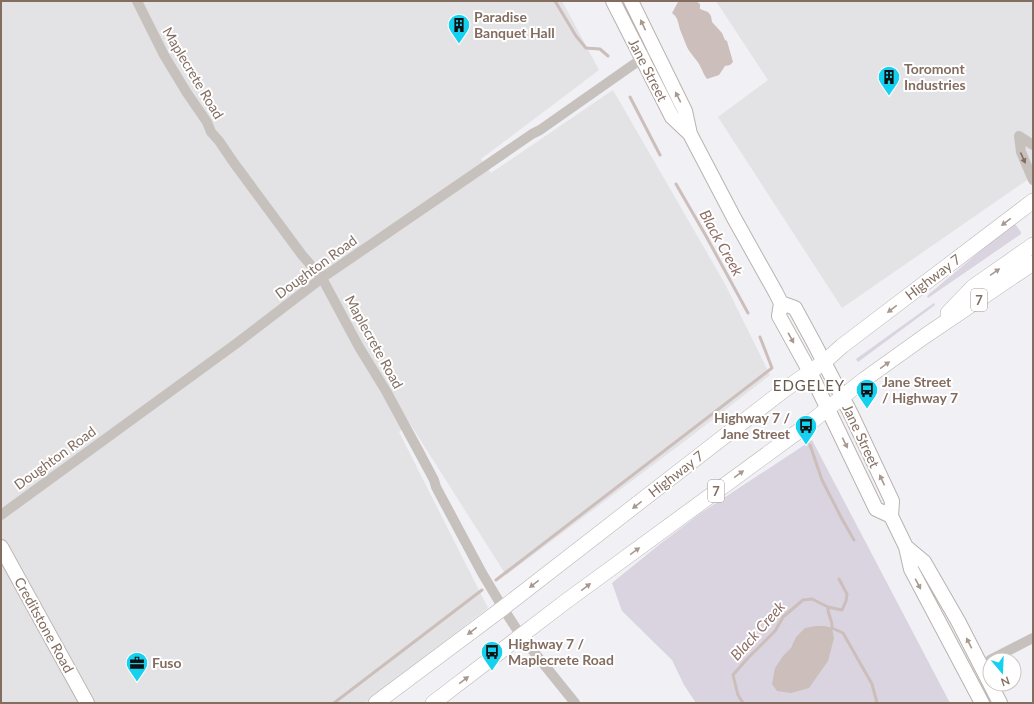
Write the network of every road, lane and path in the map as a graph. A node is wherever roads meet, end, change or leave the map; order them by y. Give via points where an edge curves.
1 (137, 1) edge
2 (613, 1) edge
3 (631, 1) edge
4 (655, 50) junction
5 (642, 58) junction
6 (690, 134) junction
7 (1033, 145) edge
8 (1033, 180) edge
9 (1033, 201) edge
10 (1033, 245) edge
11 (1033, 263) edge
12 (322, 278) junction
13 (781, 303) junction
14 (925, 336) junction
15 (824, 362) junction
16 (810, 372) junction
17 (843, 397) junction
18 (828, 408) junction
19 (1, 515) edge
20 (891, 516) junction
21 (1, 546) edge
22 (906, 547) junction
23 (503, 608) junction
24 (521, 636) junction
25 (1033, 638) edge
26 (1006, 652) edge
27 (982, 655) edge
28 (982, 664) edge
29 (966, 672) junction
30 (997, 692) edge
31 (87, 703) edge
32 (376, 703) edge
33 (432, 703) edge
34 (575, 703) edge
35 (982, 703) edge
36 (1000, 703) edge

1 - 12 street, Maplecrete Road via 164,55 212,132 302,255
2 - 5 main road, Jane Street
4 -> 3 main road, Jane Street
4 - 5 street, Doughton Road
6 -> 4 main road, Jane Street via 685,111
5 - 6 main road, Jane Street via 672,117
5 - 12 street, Doughton Road
6 - 13 main road, Jane Street
7 -> 8 street via 1019,136 1021,152
9 -> 15 main road, Highway 7
14 -> 10 main road via 974,287
11 - 14 main road, 7
12 - 19 street, Doughton Road via 237,344
12 - 23 street, Maplecrete Road
13 - 15 main road, Jane Street via 794,308
13 -> 16 main road, Jane Street via 779,316
17 -> 14 main road, 7
15 - 16 main road, Highway 7
15 - 17 main road, Jane Street
16 - 18 main road, Jane Street
16 -> 23 main road, Highway 7
17 - 18 main road, 7
20 -> 17 main road, Jane Street via 892,501
18 -> 20 main road, Jane Street via 876,509
24 -> 18 main road, 7
20 - 22 main road, Jane Street
21 - 31 main road, Creditstone Road
27 -> 22 main road, Jane Street via 958,621 924,562
22 -> 29 main road, Jane Street via 911,569
23 - 24 street, Maplecrete Road
23 -> 32 main road, Highway 7
33 -> 24 main road, 7
24 - 34 street, Maplecrete Road
25 - 26 street
28 - 29 street
29 - 35 main road, Jane Street
30 - 36 main road, Jane Street

